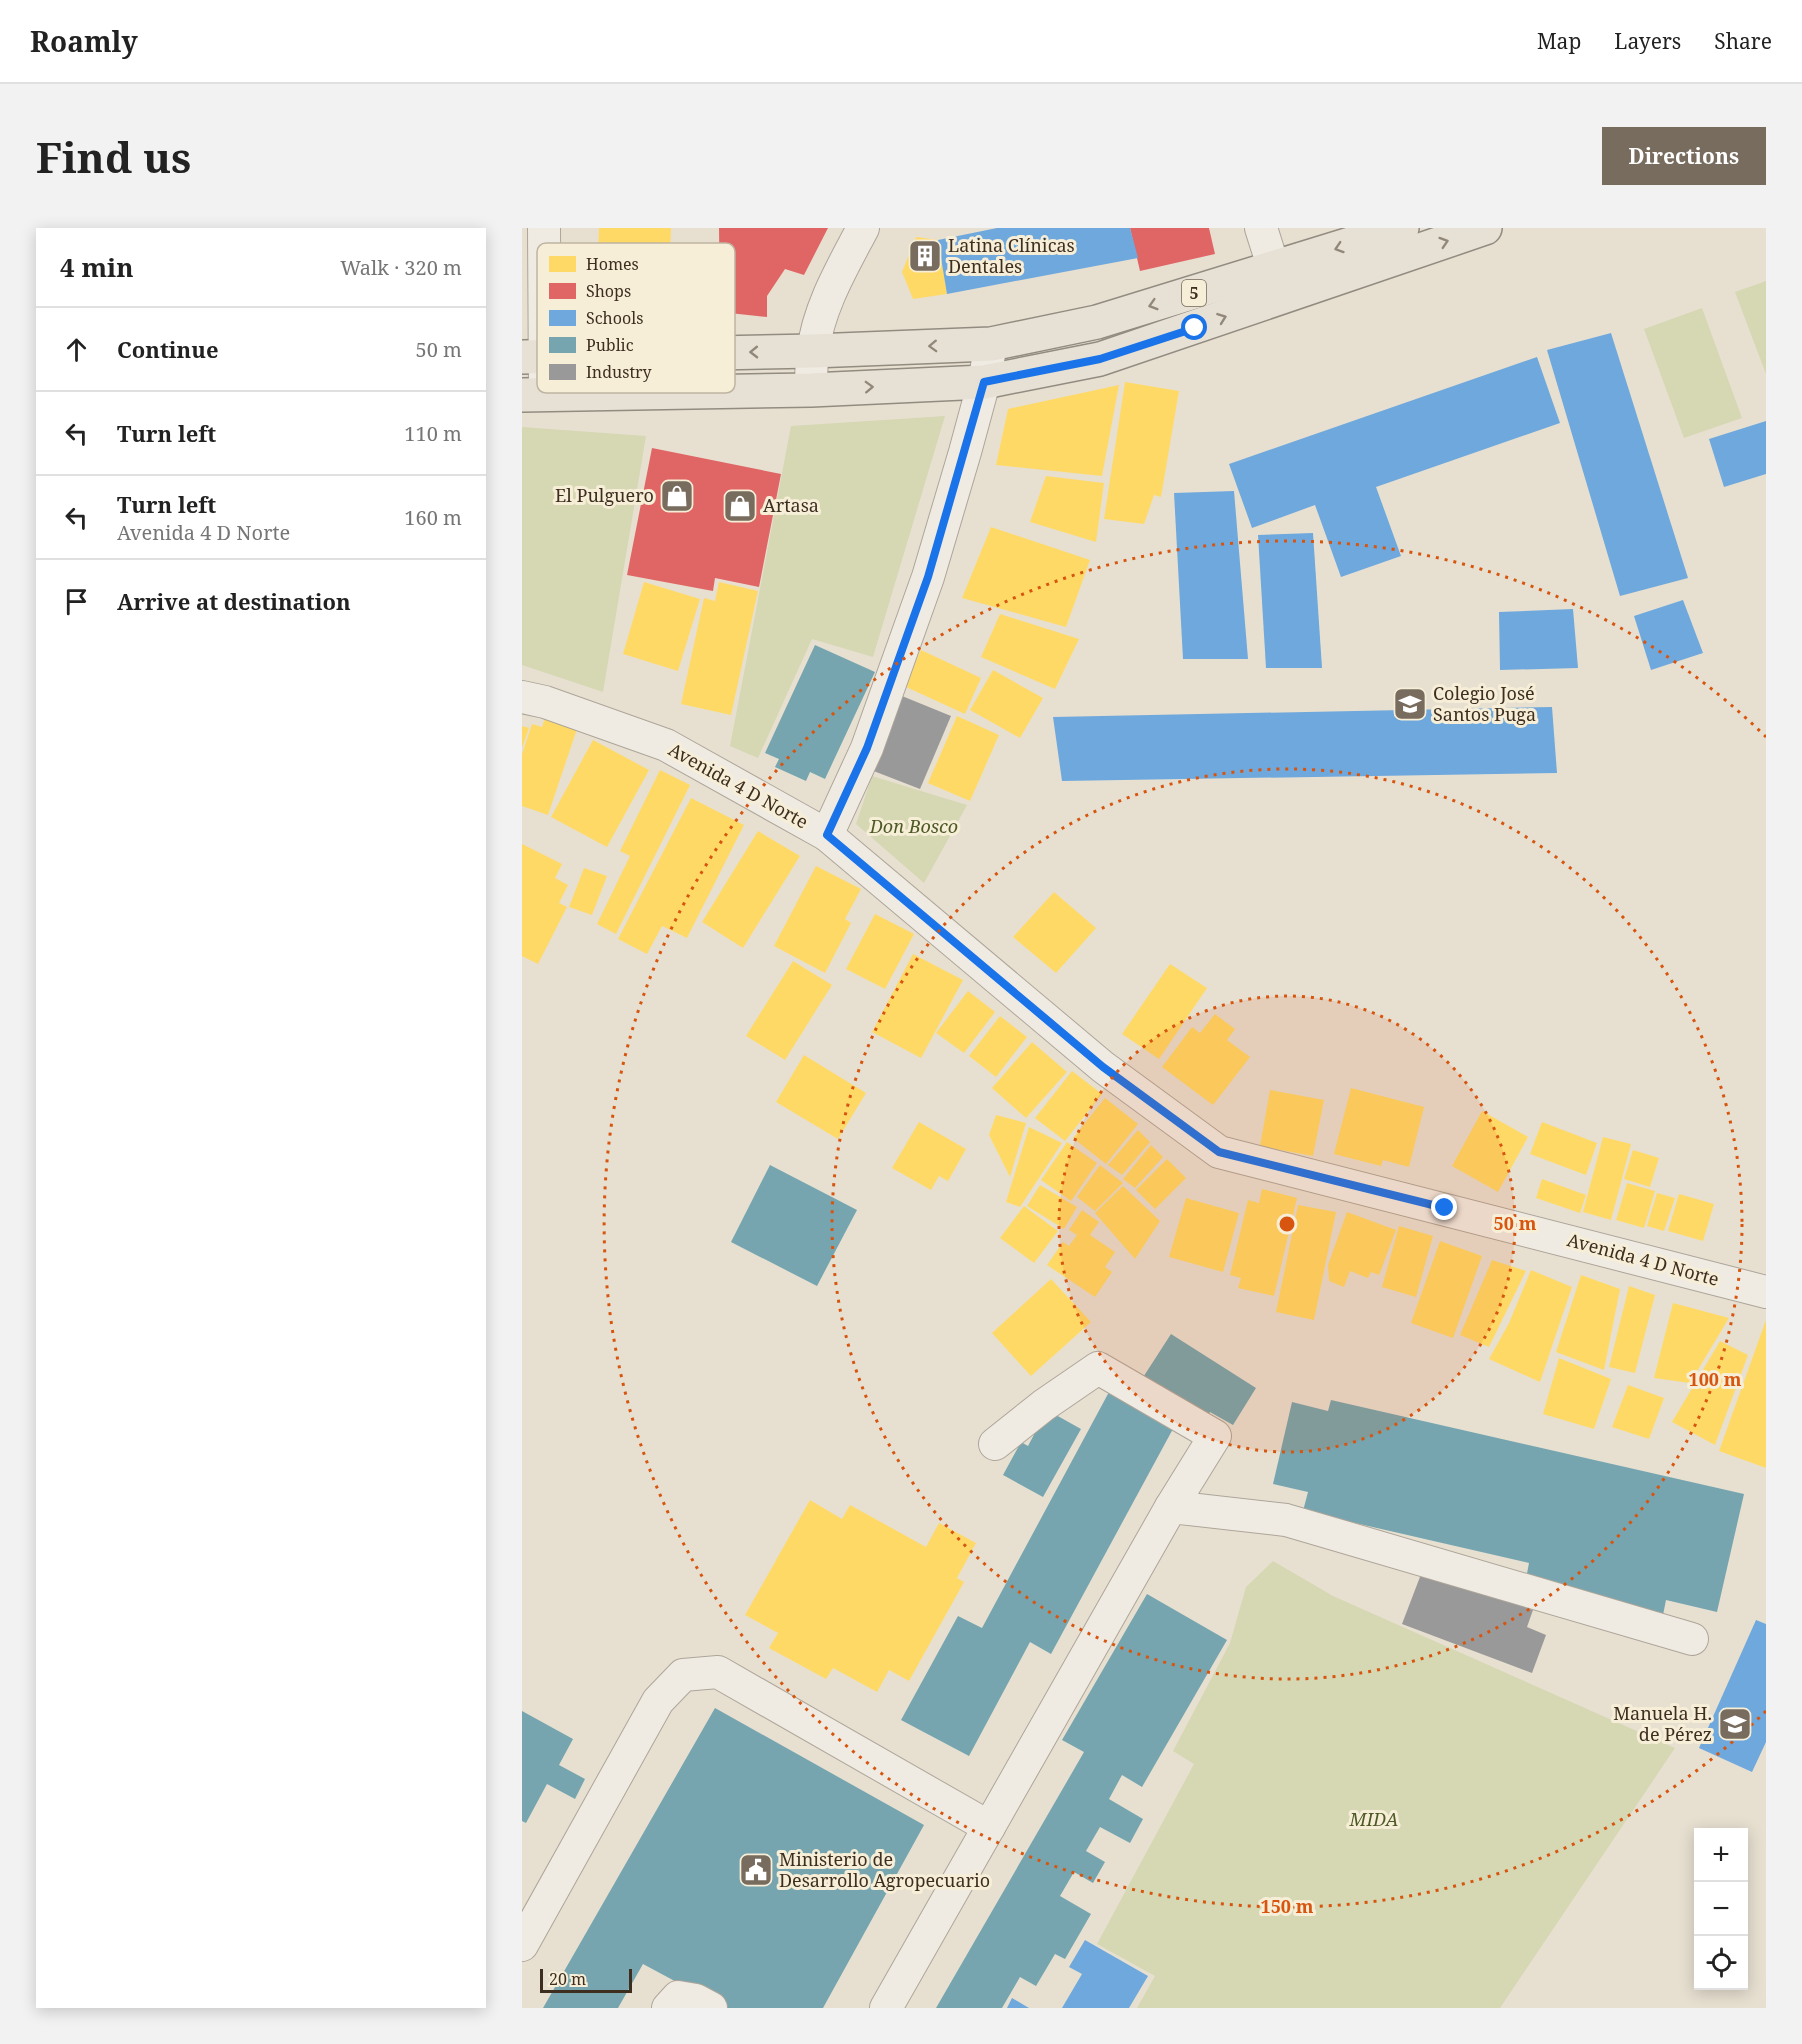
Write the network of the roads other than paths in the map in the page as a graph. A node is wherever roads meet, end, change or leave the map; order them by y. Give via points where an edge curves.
1 (544, 228) edge
2 (863, 228) edge
3 (1261, 228) edge
4 (1485, 228) edge
5 (1398, 236) edge
6 (543, 243) edge
7 (1275, 269) junction
8 (537, 310) edge
9 (991, 344) junction
10 (813, 351) junction
11 (735, 353) edge
12 (533, 357) edge
13 (984, 382) junction
14 (811, 390) junction
15 (735, 391) edge
16 (645, 393) edge
17 (534, 395) edge
18 (522, 697) edge
19 (827, 835) junction
20 (1766, 1292) edge
21 (995, 1444) dead end
22 (1171, 1507) junction
23 (1692, 1639) dead end
24 (989, 1827) junction
25 (522, 1945) edge
26 (668, 2008) edge
27 (711, 2008) edge
28 (886, 2008) edge

1 - 6 street
2 - 10 street via 836,280
3 - 7 street
5 -> 4 main road, 5
5 -> 7 main road, 5
13 -> 5 main road, 5 via 1100,359
7 -> 9 main road, 5 via 1096,322
8 - 12 street
9 -> 10 main road, 5
9 - 13 street
10 -> 11 main road, 5
10 - 14 street
12 - 17 street
14 -> 13 main road, 5
13 - 19 street via 928,577 867,748
14 - 15 main road, 5
16 - 17 main road, 5
18 - 19 street, Avenida 4 D Norte via 666,745
19 - 20 street, Avenida 4 D Norte via 1103,1067 1219,1152
21 - 22 street via 1098,1368 1215,1436
22 - 23 street via 1286,1520
22 - 24 street
24 - 25 street via 718,1672 683,1675 658,1701
24 - 28 street
26 - 27 street via 678,1997

